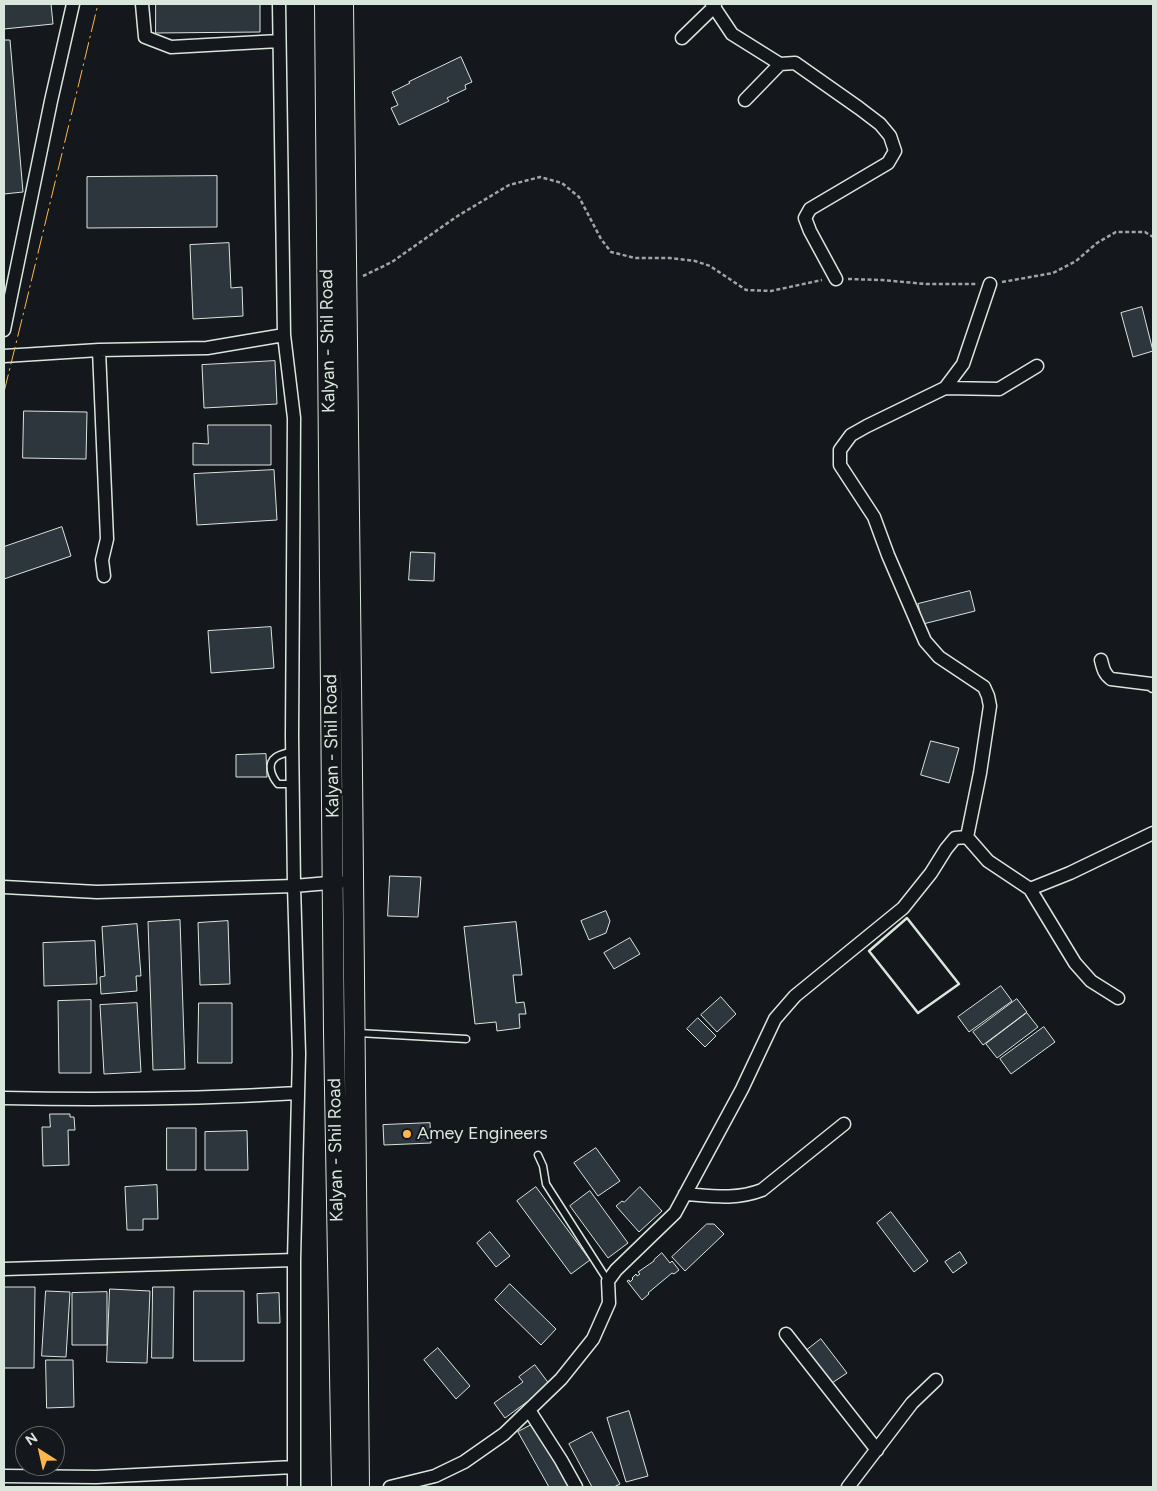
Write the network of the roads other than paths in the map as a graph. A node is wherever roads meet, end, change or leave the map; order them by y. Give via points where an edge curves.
1 (73, 4) edge
2 (142, 4) edge
3 (278, 4) edge
4 (325, 4) edge
5 (343, 4) edge
6 (714, 5) edge
7 (682, 38) dead end
8 (279, 41) junction
9 (780, 64) junction
10 (744, 100) dead end
11 (836, 280) road end
12 (990, 284) road end
13 (4, 330) edge
14 (284, 335) junction
15 (99, 350) junction
16 (4, 356) edge
17 (1037, 366) dead end
18 (945, 388) junction
19 (104, 576) dead end
20 (1102, 660) dead end
21 (1153, 686) edge
22 (292, 751) junction
23 (293, 784) junction
24 (1153, 833) edge
25 (967, 837) junction
26 (343, 882) junction
27 (294, 886) junction
28 (4, 887) edge
29 (1030, 889) junction
30 (1118, 998) dead end
31 (345, 1032) junction
32 (466, 1039) dead end
33 (298, 1093) junction
34 (4, 1098) edge
35 (844, 1124) dead end
36 (538, 1155) dead end
37 (685, 1194) junction
38 (294, 1260) junction
39 (4, 1269) edge
40 (608, 1281) junction
41 (786, 1334) dead end
42 (936, 1380) dead end
43 (529, 1410) junction
44 (877, 1450) junction
45 (294, 1466) junction
46 (4, 1476) edge
47 (96, 1482) edge
48 (294, 1487) edge
49 (342, 1487) edge
50 (359, 1487) edge
51 (390, 1487) edge
52 (576, 1487) edge
53 (848, 1487) edge

1 - 13 street
2 - 8 street via 145,37 171,47
3 - 8 street
4 - 26 main road, Kalyan - Shil Road
5 - 26 main road, Kalyan - Shil Road via 346,284
6 - 7 street
6 - 9 street via 732,34
8 - 14 street
9 - 10 street
9 - 11 street via 795,63 859,108 880,124 890,136 895,151 888,163 810,209 805,218
12 - 18 street via 963,364
14 - 15 street via 207,348
14 - 22 street via 294,418
15 - 16 street
15 - 19 street via 107,540 102,560
17 - 18 street via 999,389
18 - 25 street via 851,436 840,450 840,465 874,517 925,641 939,657 984,686 988,696 990,706
20 - 21 street via 1104,670 1111,678
22 - 23 street
22 - 23 lane via 276,757 271,770 278,784
23 - 27 street
24 - 29 street
25 - 29 street via 988,861
25 - 37 street via 955,838 903,908 796,996 775,1020
26 - 27 street
26 - 31 main road, Kalyan - Shil Road
27 - 28 street via 97,892
27 - 33 street
29 - 30 street via 1075,963 1091,981
31 - 32 lane
31 - 49 main road, Kalyan - Shil Road
31 - 50 main road, Kalyan - Shil Road
33 - 34 street via 225,1098
33 - 38 street
35 - 37 street via 762,1190 736,1197
36 - 40 lane via 546,1184
37 - 40 street via 675,1213
38 - 39 street
38 - 45 street
40 - 43 street via 609,1303 593,1339 561,1380
41 - 44 street
42 - 44 street via 912,1403
43 - 51 street via 504,1434 464,1462 435,1476
43 - 52 street
44 - 53 street
45 - 47 street
45 - 48 street
46 - 47 street

